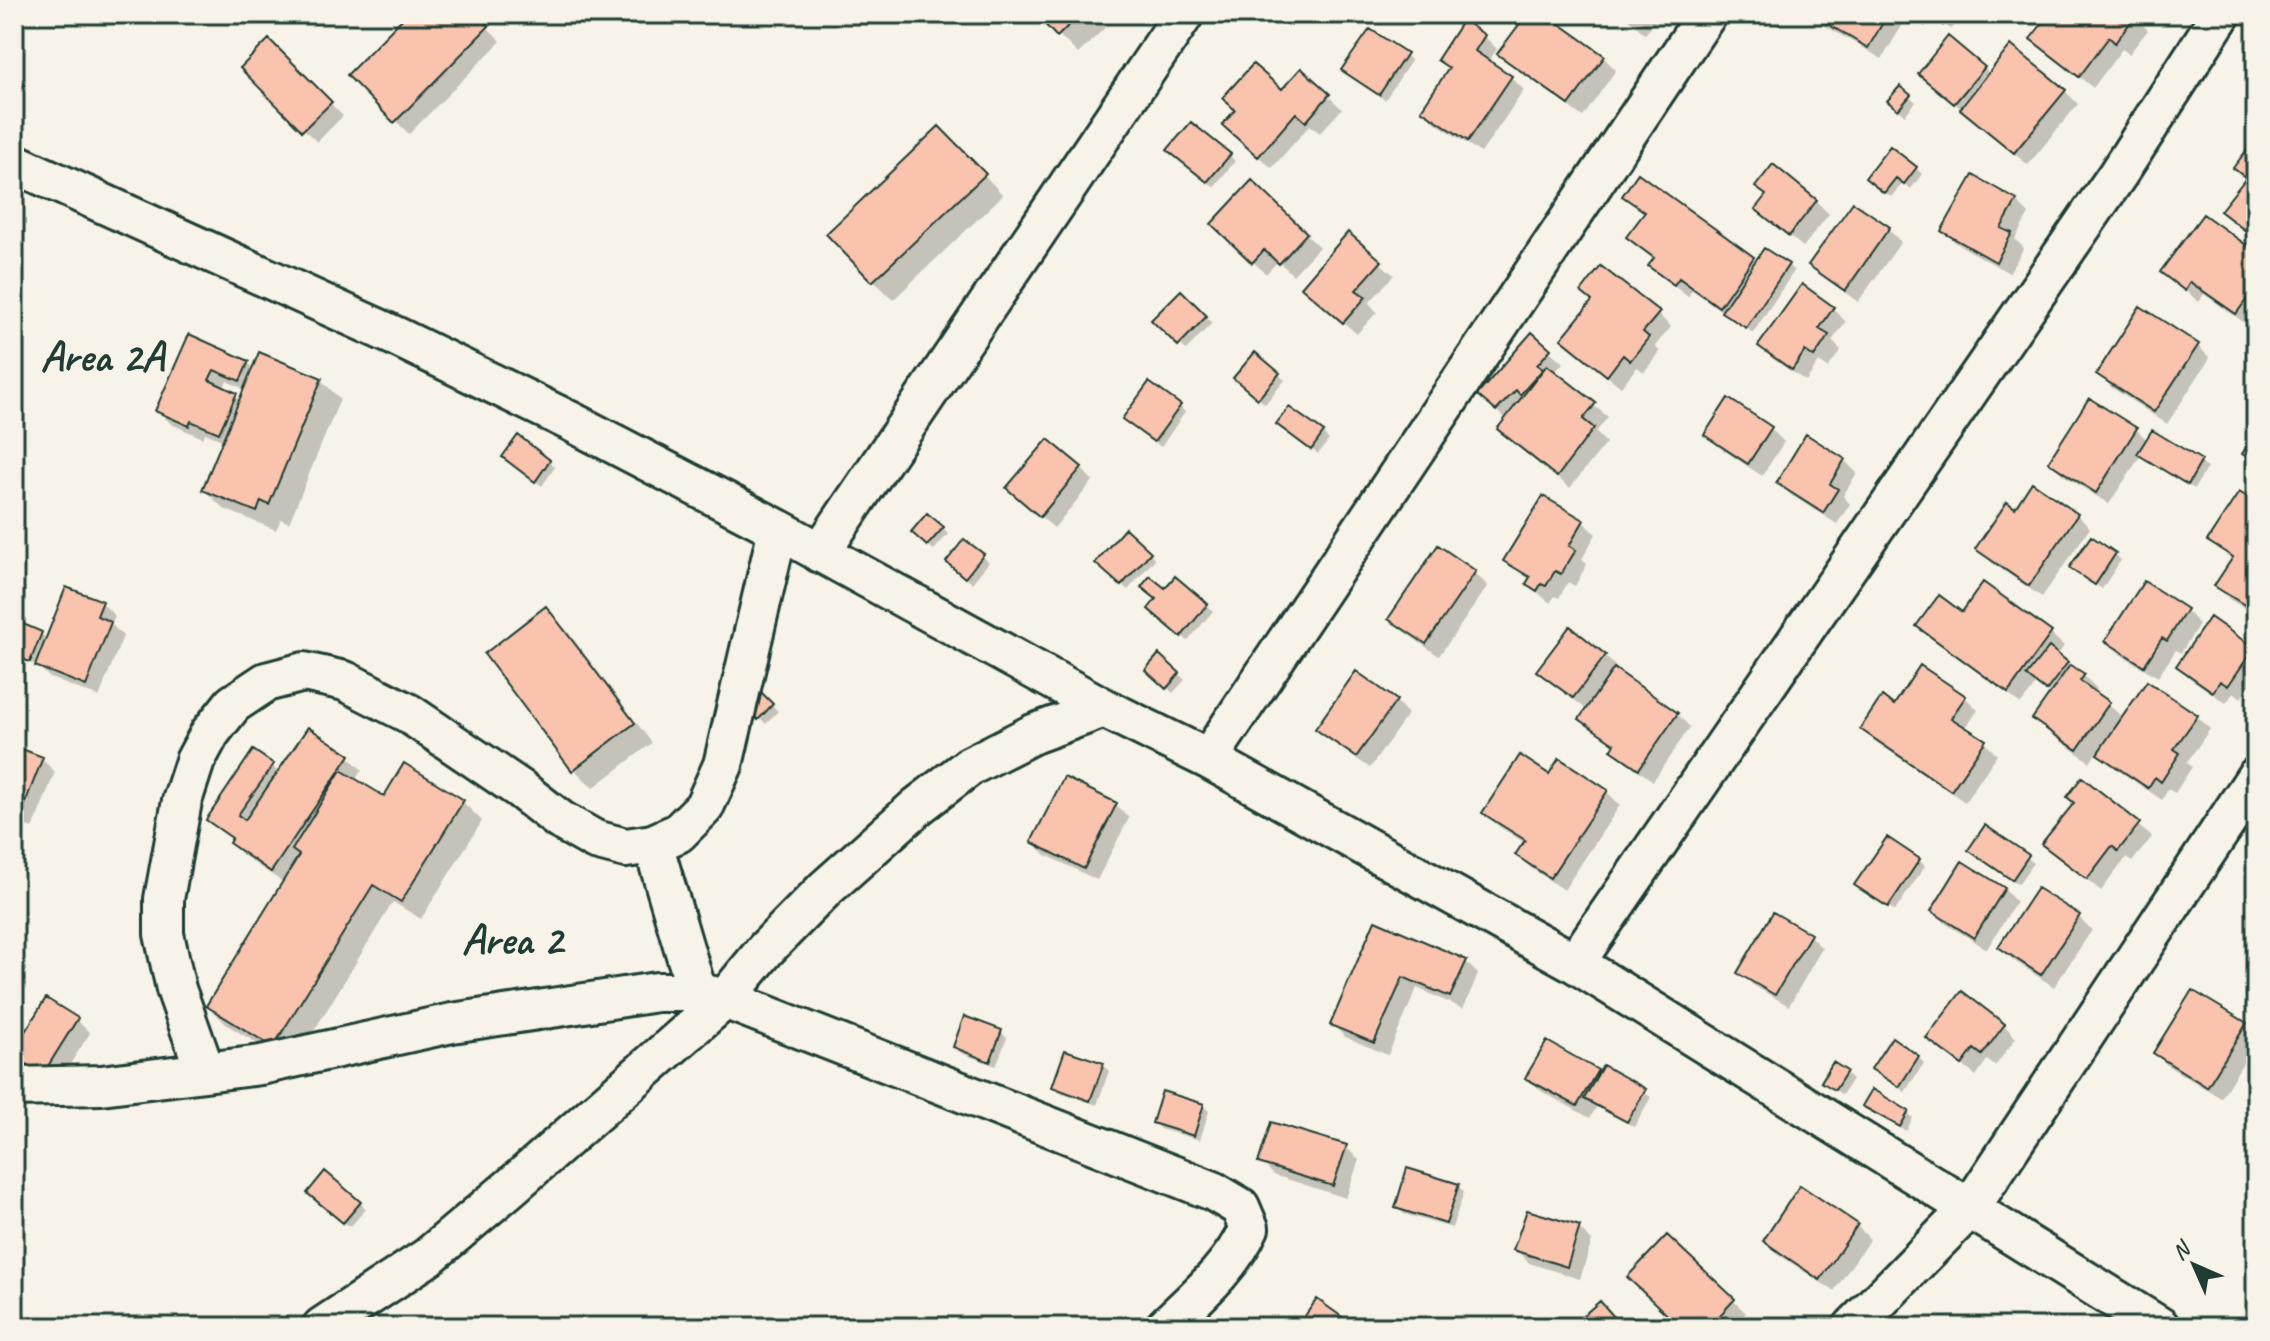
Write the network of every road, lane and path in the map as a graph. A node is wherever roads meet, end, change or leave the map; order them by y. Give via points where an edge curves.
1 (1184, 14) edge
2 (1707, 14) edge
3 (2221, 14) edge
4 (14, 163) edge
5 (778, 529) junction
6 (820, 553) junction
7 (1104, 708) junction
8 (1208, 759) junction
9 (2256, 777) edge
10 (653, 844) junction
11 (1575, 963) junction
12 (711, 996) junction
13 (205, 1071) junction
14 (14, 1087) edge
15 (1970, 1208) junction
16 (322, 1327) edge
17 (1165, 1327) edge
18 (1853, 1327) edge
19 (2160, 1327) edge

1 - 6 street
2 - 8 street
3 - 11 street via 2118,174
4 - 5 street via 397,337
5 - 6 street
5 - 10 street via 723,765 704,807 678,833
6 - 7 street
7 - 8 street
7 - 12 street via 1033,734 970,766 918,806
8 - 11 street
9 - 15 street
10 - 12 street
10 - 13 street via 626,848 595,840 408,713 345,681 304,672 266,682 233,704 195,761 164,899 164,934 176,989
11 - 15 street
12 - 13 street via 657,992 452,1023 277,1062
12 - 16 street via 428,1257
12 - 17 street via 1213,1191 1240,1207 1249,1228 1240,1248
13 - 14 street via 101,1085
15 - 18 street
15 - 19 street

